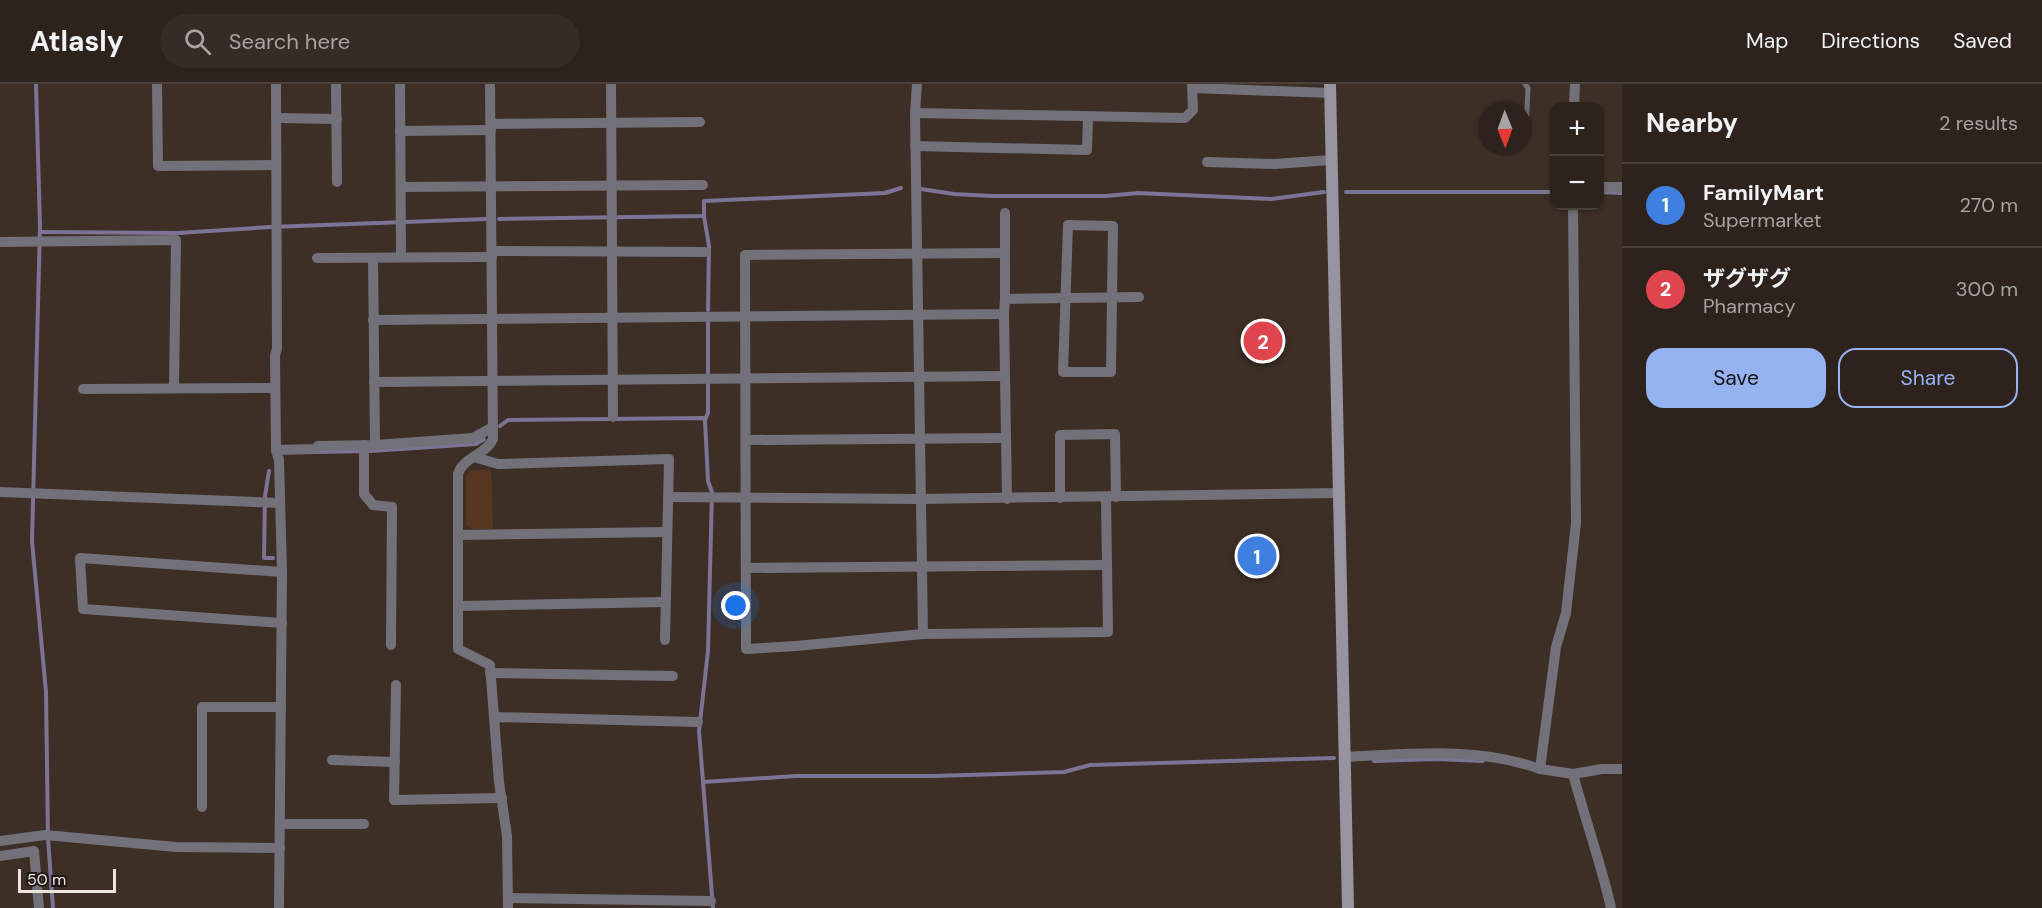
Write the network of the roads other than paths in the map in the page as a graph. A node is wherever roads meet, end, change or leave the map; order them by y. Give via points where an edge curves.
1 (157, 84) edge
2 (276, 84) edge
3 (336, 84) edge
4 (400, 84) edge
5 (490, 84) edge
6 (611, 84) edge
7 (916, 84) edge
8 (1525, 84) edge
9 (1575, 84) edge
10 (1193, 86) edge
11 (1330, 88) edge
12 (1527, 102) edge
13 (1574, 102) edge
14 (915, 113) junction
15 (1088, 117) junction
16 (276, 118) junction
17 (337, 119) junction
18 (700, 122) dead end
19 (611, 123) junction
20 (491, 127) junction
21 (400, 130) junction
22 (915, 146) junction
23 (1331, 160) junction
24 (1207, 162) dead end
25 (276, 165) junction
26 (337, 182) dead end
27 (612, 184) junction
28 (491, 185) junction
29 (704, 185) dead end
30 (401, 187) junction
31 (1604, 187) edge
32 (1622, 187) edge
33 (1573, 210) edge
34 (1005, 213) dead end
35 (0, 242) edge
36 (612, 252) junction
37 (705, 252) dead end
38 (916, 252) junction
39 (1005, 253) junction
40 (492, 254) junction
41 (401, 257) junction
42 (316, 258) dead end
43 (373, 258) junction
44 (1112, 297) junction
45 (1139, 297) dead end
46 (1065, 298) junction
47 (1005, 299) junction
48 (916, 314) junction
49 (1004, 314) junction
50 (745, 316) junction
51 (612, 317) junction
52 (492, 318) junction
53 (374, 320) junction
54 (1005, 376) junction
55 (917, 377) junction
56 (746, 379) junction
57 (492, 380) junction
58 (613, 381) junction
59 (374, 382) junction
60 (174, 388) junction
61 (275, 388) junction
62 (83, 389) dead end
63 (613, 417) dead end
64 (493, 427) junction
65 (918, 438) junction
66 (1006, 438) junction
67 (746, 440) junction
68 (366, 448) junction
69 (276, 450) junction
70 (474, 457) junction
71 (0, 492) edge
72 (1338, 493) junction
73 (669, 496) junction
74 (1111, 497) junction
75 (747, 498) junction
76 (1060, 498) junction
77 (1007, 499) junction
78 (919, 500) junction
79 (280, 503) junction
80 (667, 532) junction
81 (458, 535) junction
82 (1107, 565) junction
83 (921, 567) junction
84 (747, 568) junction
85 (282, 572) junction
86 (665, 602) junction
87 (459, 606) junction
88 (282, 623) junction
89 (922, 634) junction
90 (665, 640) dead end
91 (391, 645) dead end
92 (490, 673) junction
93 (673, 676) dead end
94 (396, 685) dead end
95 (281, 707) junction
96 (494, 717) junction
97 (698, 722) dead end
98 (1345, 757) junction
99 (332, 760) dead end
100 (394, 762) junction
101 (1540, 769) junction
102 (1622, 769) edge
103 (1573, 774) junction
104 (502, 798) junction
105 (202, 807) dead end
106 (281, 824) junction
107 (364, 825) dead end
108 (0, 841) edge
109 (280, 848) junction
110 (0, 856) edge
111 (711, 901) dead end
112 (508, 903) edge
113 (39, 908) edge
114 (279, 908) edge
115 (1348, 908) edge
116 (1611, 908) edge

1 - 25 street via 158,166
2 - 16 street
3 - 17 street
4 - 21 street
5 - 20 street
6 - 19 street
7 - 14 street
8 - 12 lane
9 - 13 street
10 - 11 street
10 - 15 street via 1193,110 1185,118
11 - 23 street
14 - 15 street
14 - 22 street
15 - 22 street via 1087,150
16 - 17 street
16 - 25 street
17 - 26 street
18 - 19 street
19 - 20 street
19 - 27 street
20 - 21 street
20 - 28 street
21 - 30 street
22 - 38 street
23 - 24 street via 1275,164
23 - 72 street
25 - 61 street
27 - 28 street
27 - 29 street
27 - 36 street
28 - 30 street
28 - 40 street
30 - 41 street
31 - 32 street
33 - 101 street via 1576,523 1566,613 1556,647
34 - 39 street
35 - 60 street via 176,240
36 - 37 street
36 - 40 street
36 - 51 street
38 - 39 street
38 - 48 street
38 - 50 street via 745,255
39 - 47 street
40 - 41 street
40 - 52 street
41 - 43 street
42 - 43 street
43 - 53 street
44 - 45 street
44 - 46 street
44 - 46 street via 1113,226 1068,225
44 - 46 street via 1111,372 1063,372
46 - 47 street
47 - 49 street
48 - 49 street
48 - 50 street
48 - 55 street
49 - 54 street
50 - 51 street
50 - 56 street
51 - 52 street
51 - 58 street
52 - 53 street
52 - 57 street
53 - 59 street
54 - 55 street
54 - 66 street
55 - 56 street
55 - 65 street
56 - 58 street
56 - 67 street
57 - 58 street
57 - 59 street
57 - 64 street
58 - 63 street
59 - 68 street
60 - 61 street
60 - 62 street
61 - 69 street
64 - 68 street via 473,438
64 - 70 street via 490,444
65 - 66 street
65 - 67 street
65 - 78 street
66 - 77 street
67 - 75 street
68 - 69 street
68 - 91 street via 364,494 373,505 392,507
69 - 79 street
70 - 73 street via 498,464 669,459
70 - 81 street via 460,467 458,474
71 - 79 street
72 - 74 street
72 - 98 street
73 - 75 street
73 - 80 street
74 - 76 street
74 - 76 street via 1114,434 1060,435
74 - 82 street
75 - 78 street
75 - 84 street
76 - 77 street
77 - 78 street
78 - 83 street
79 - 85 street
80 - 81 street
80 - 86 street
81 - 87 street
82 - 83 street
82 - 89 street via 1107,632
83 - 84 street
83 - 89 street
84 - 89 street via 746,649
85 - 88 street
85 - 88 street via 80,558 83,609
86 - 87 street
86 - 90 street
87 - 92 street via 458,649 490,665
88 - 95 street
92 - 93 street
92 - 96 street
94 - 100 street
95 - 105 street via 202,707
95 - 106 street
96 - 97 street
96 - 104 street
98 - 101 street via 1490,756
98 - 115 street
99 - 100 street
100 - 104 street via 394,800
101 - 103 street
102 - 103 street
103 - 116 street
104 - 112 street
106 - 107 street
106 - 109 street
108 - 109 street via 48,836 176,847
109 - 114 street
110 - 113 street via 34,851
111 - 112 street

